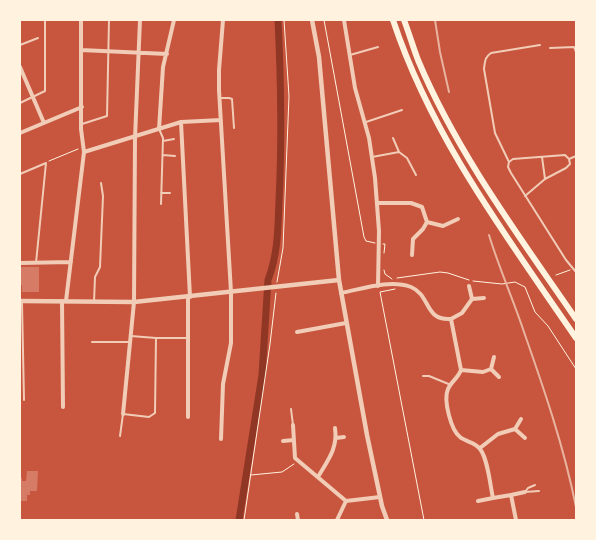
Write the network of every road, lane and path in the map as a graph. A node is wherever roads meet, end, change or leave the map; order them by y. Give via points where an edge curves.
1 (45, 20) edge
2 (81, 20) edge
3 (109, 20) edge
4 (140, 20) edge
5 (174, 20) edge
6 (223, 20) edge
7 (284, 20) edge
8 (312, 20) edge
9 (324, 20) edge
10 (344, 20) edge
11 (393, 20) edge
12 (404, 20) edge
13 (38, 38) dead end
14 (20, 45) edge
15 (540, 45) dead end
16 (378, 47) dead end
17 (550, 48) dead end
18 (81, 50) junction
19 (109, 51) junction
20 (138, 52) junction
21 (576, 52) edge
22 (167, 54) junction
23 (350, 55) junction
24 (20, 67) edge
25 (33, 98) junction
26 (220, 98) junction
27 (20, 103) edge
28 (82, 107) junction
29 (402, 110) dead end
30 (221, 120) junction
31 (181, 122) junction
32 (365, 122) junction
33 (44, 123) junction
34 (81, 124) junction
35 (234, 128) dead end
36 (160, 129) junction
37 (20, 133) edge
38 (136, 138) junction
39 (393, 138) dead end
40 (174, 139) dead end
41 (163, 141) junction
42 (84, 150) junction
43 (399, 152) junction
44 (163, 155) junction
45 (175, 156) dead end
46 (372, 156) junction
47 (576, 156) edge
48 (542, 157) junction
49 (569, 158) junction
50 (508, 162) junction
51 (46, 163) junction
52 (20, 174) edge
53 (416, 175) dead end
54 (545, 179) junction
55 (101, 183) dead end
56 (161, 193) junction
57 (170, 193) dead end
58 (525, 196) junction
59 (378, 203) junction
60 (161, 204) dead end
61 (458, 219) dead end
62 (427, 222) junction
63 (379, 242) junction
64 (412, 255) dead end
65 (384, 258) dead end
66 (71, 262) junction
67 (20, 263) edge
68 (36, 263) junction
69 (384, 265) dead end
70 (573, 268) junction
71 (576, 272) edge
72 (556, 275) dead end
73 (339, 280) junction
74 (394, 282) junction
75 (378, 286) junction
76 (469, 286) dead end
77 (276, 287) junction
78 (230, 292) junction
79 (341, 293) junction
80 (189, 297) junction
81 (484, 298) dead end
82 (472, 299) junction
83 (21, 301) edge
84 (64, 301) junction
85 (94, 302) junction
86 (134, 302) junction
87 (451, 319) junction
88 (576, 319) edge
89 (346, 322) junction
90 (297, 332) dead end
91 (131, 336) junction
92 (156, 338) junction
93 (188, 338) junction
94 (576, 338) edge
95 (92, 342) dead end
96 (130, 342) junction
97 (494, 357) dead end
98 (491, 368) junction
99 (576, 369) edge
100 (461, 370) junction
101 (423, 376) dead end
102 (499, 377) dead end
103 (451, 385) junction
104 (24, 400) dead end
105 (63, 407) dead end
106 (291, 409) dead end
107 (123, 414) junction
108 (188, 417) dead end
109 (520, 419) dead end
110 (292, 425) joint
111 (335, 428) dead end
112 (515, 430) junction
113 (120, 436) dead end
114 (344, 437) dead end
115 (221, 438) dead end
116 (336, 438) junction
117 (525, 438) dead end
118 (294, 440) junction
119 (283, 441) dead end
120 (480, 448) junction
121 (298, 460) junction
122 (250, 475) junction
123 (318, 477) junction
124 (535, 485) dead end
125 (539, 491) dead end
126 (525, 492) junction
127 (511, 495) junction
128 (380, 497) junction
129 (493, 498) junction
130 (346, 501) junction
131 (478, 501) dead end
132 (297, 514) dead end
133 (244, 520) edge
134 (298, 520) edge
135 (337, 520) edge
136 (387, 520) edge
137 (424, 520) edge
138 (516, 520) edge

1 - 25 lane via 46,87
2 - 18 street
3 - 19 lane
4 - 20 street
5 - 22 street
6 - 26 street
7 - 77 path via 288,96 283,248
8 - 73 street via 319,57
9 - 63 path via 364,237 366,241
10 - 23 street
11 - 94 highway via 446,142
12 - 88 highway via 418,59 458,141
13 - 14 lane
15 - 50 lane via 491,53 485,60 495,133
16 - 23 lane
17 - 21 lane via 574,47
18 - 19 street
18 - 28 street
19 - 20 street
19 - 34 lane via 107,116
20 - 22 street
20 - 38 street
22 - 36 street via 162,80
23 - 32 street
24 - 25 street
25 - 27 lane
25 - 33 street
26 - 30 street
26 - 35 lane via 232,100
28 - 33 street
28 - 34 street
29 - 32 lane
30 - 31 street
30 - 78 street
31 - 36 street
31 - 80 street
32 - 46 street
33 - 37 street
34 - 42 street
36 - 38 street
36 - 41 lane
38 - 42 street
38 - 86 street
39 - 43 lane
40 - 41 lane
41 - 44 lane
42 - 51 path via 74,150
42 - 66 street
43 - 46 lane
43 - 53 lane via 407,158
44 - 45 lane
44 - 56 lane
46 - 59 street
47 - 49 lane
48 - 49 lane via 565,155
48 - 50 lane
48 - 54 lane
49 - 54 lane via 570,164 566,168
50 - 58 lane
51 - 52 lane
51 - 68 lane
54 - 58 lane
55 - 85 lane via 100,267 95,277
56 - 57 lane
56 - 60 lane
58 - 70 lane
59 - 62 street via 420,205
59 - 63 street
61 - 62 street via 443,226
62 - 64 street via 413,239
63 - 65 path via 385,244
63 - 75 street
66 - 68 street
66 - 84 street
67 - 68 street
69 - 74 path via 385,274
70 - 71 lane
70 - 72 path
73 - 77 street
73 - 79 street
74 - 75 street
74 - 87 street via 412,287 436,317
74 - 99 path via 427,273 448,272 472,281 515,282 525,286 534,312 548,326
74 - 137 path via 395,290 380,292
75 - 79 street
76 - 82 street
77 - 78 street
77 - 122 path
78 - 80 street
78 - 115 street via 231,343 222,384
79 - 89 street
80 - 86 street
80 - 93 street
81 - 82 street
82 - 87 street via 462,313
83 - 84 street
83 - 104 lane
84 - 85 street
84 - 105 street
85 - 86 street
86 - 91 street
87 - 100 street
89 - 90 street
89 - 128 street
91 - 92 lane
91 - 96 street
92 - 93 lane
92 - 107 lane via 155,413 149,417
93 - 108 street
95 - 96 lane
96 - 107 street
97 - 98 street
98 - 100 street via 483,372
98 - 102 street
100 - 103 street
101 - 103 lane
103 - 120 street via 446,401 452,424 460,437
106 - 110 lane
107 - 113 lane
109 - 112 street
110 - 118 street
111 - 116 street
112 - 117 street
112 - 120 street via 498,434
114 - 116 street
116 - 123 street via 334,451
118 - 119 street
118 - 121 street via 295,458
120 - 129 street
121 - 122 path via 282,472
121 - 123 street
122 - 133 path
123 - 130 street
124 - 126 lane
125 - 126 lane
126 - 127 street
127 - 129 street
127 - 138 street
128 - 130 street
128 - 136 street
129 - 131 street
130 - 135 street
132 - 134 street

